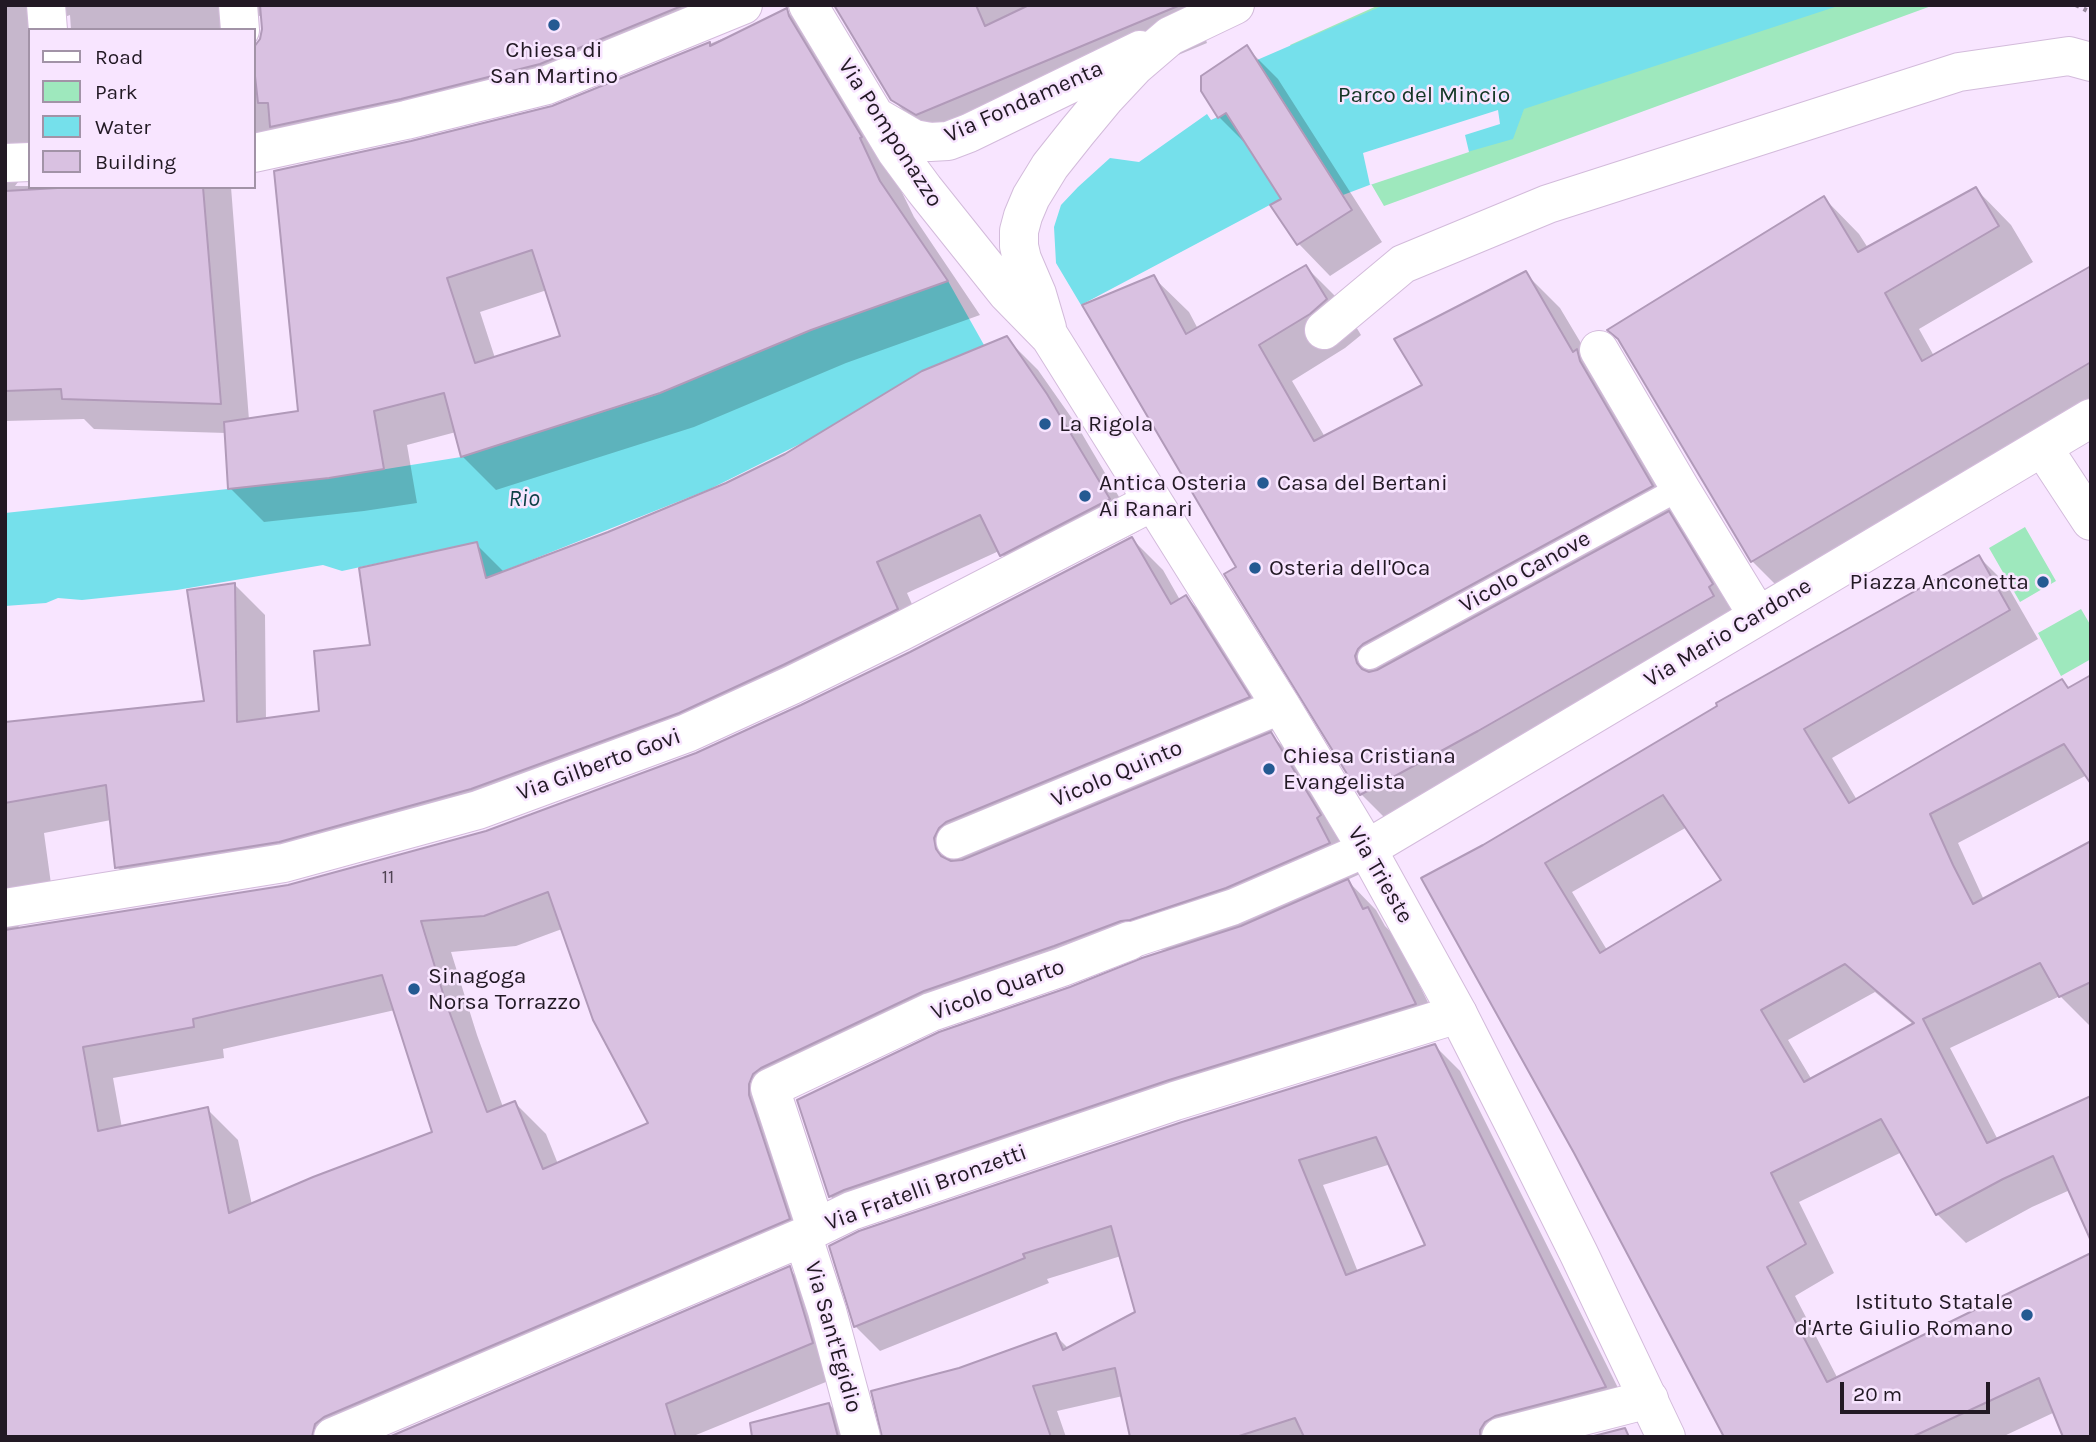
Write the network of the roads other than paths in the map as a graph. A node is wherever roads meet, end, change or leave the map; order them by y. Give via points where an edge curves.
1 (46, 5) edge
2 (238, 5) edge
3 (743, 5) edge
4 (808, 5) edge
5 (1236, 5) edge
6 (48, 28) edge
7 (240, 28) edge
8 (1170, 36) junction
9 (2091, 62) edge
10 (878, 118) junction
11 (256, 149) edge
12 (28, 162) edge
13 (5, 163) edge
14 (1031, 197) joint
15 (977, 257) joint
16 (1324, 330) dead end
17 (1050, 337) junction
18 (1599, 350) dead end
19 (2091, 418) edge
20 (2043, 448) junction
21 (1680, 488) junction
22 (1152, 502) junction
23 (2091, 521) edge
24 (1758, 615) junction
25 (1370, 657) dead end
26 (1281, 706) junction
27 (954, 842) dead end
28 (1367, 849) junction
29 (5, 908) edge
30 (1129, 941) joint
31 (1458, 1014) junction
32 (810, 1232) junction
33 (1649, 1399) junction
34 (332, 1437) edge
35 (861, 1437) edge
36 (1501, 1437) edge
37 (1666, 1437) edge

1 - 6 street
2 - 7 street
3 - 11 street via 547,85 406,120
4 - 10 street, Via Pomponazzo
5 - 8 street, Via Fondamenta
8 - 10 street, Via Fondamenta via 948,141 914,139
8 - 14 street, Via Fondamenta via 1106,97
9 - 16 street via 2069,56 1959,72 1548,204 1403,264
10 - 15 street, Via Pomponazzo via 897,151
12 - 13 street
14 - 17 street, Via Trieste via 1021,223 1019,246
15 - 17 street, Via Trieste
17 - 22 street, Via Trieste
18 - 21 street
19 - 20 street, Via Mario Cardone
20 - 23 street
20 - 24 street, Via Mario Cardone
21 - 24 street
21 - 25 lane, Vicolo Canove
22 - 26 street, Via Trieste
22 - 29 street, Via Gilberto Govi via 900,632 687,733 478,810 284,863
24 - 28 street, Via Mario Cardone
26 - 27 street, Vicolo Quinto
26 - 28 street, Via Trieste
28 - 30 street, Vicolo Quarto via 1233,907
28 - 31 street, Via Trieste
30 - 32 street, Vicolo Quarto via 931,1012 770,1088
31 - 32 street, Via Fratelli Bronzetti via 1175,1101 851,1212
31 - 33 street, Via Trieste
32 - 34 street, Via Fratelli Bronzetti
32 - 35 street, Via Sant'Egidio
33 - 36 street
33 - 37 street, Via Trieste

